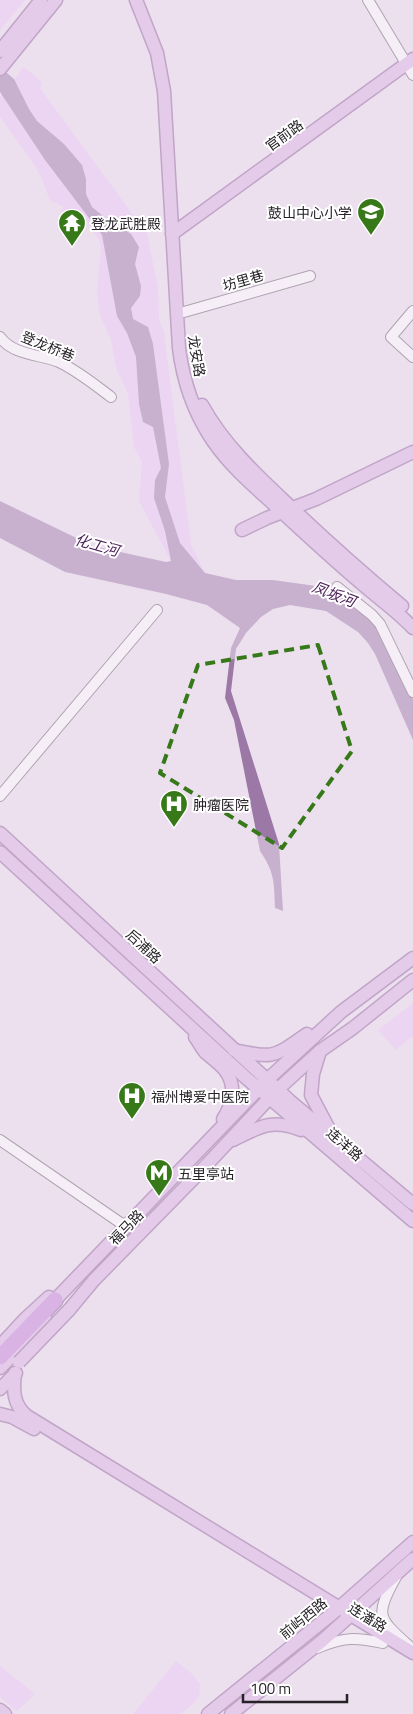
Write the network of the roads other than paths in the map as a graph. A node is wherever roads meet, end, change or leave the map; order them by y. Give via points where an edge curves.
1 (41, 0) edge
2 (56, 0) edge
3 (136, 0) edge
4 (146, 0) edge
5 (368, 0) edge
6 (0, 51) edge
7 (2, 67) edge
8 (411, 68) edge
9 (176, 236) junction
10 (310, 276) dead end
11 (413, 311) edge
12 (184, 312) junction
13 (0, 337) edge
14 (413, 357) edge
15 (111, 397) dead end
16 (413, 452) edge
17 (413, 460) edge
18 (290, 513) junction
19 (244, 534) dead end
20 (336, 587) dead end
21 (158, 610) dead end
22 (413, 617) edge
23 (413, 628) edge
24 (413, 666) edge
25 (405, 675) junction
26 (413, 692) edge
27 (0, 796) edge
28 (0, 833) edge
29 (0, 852) edge
30 (413, 958) edge
31 (413, 980) edge
32 (341, 1012) junction
33 (184, 1020) junction
34 (234, 1050) junction
35 (320, 1051) junction
36 (263, 1084) junction
37 (273, 1094) junction
38 (312, 1135) junction
39 (332, 1136) junction
40 (0, 1140) edge
41 (226, 1143) junction
42 (205, 1144) junction
43 (413, 1204) edge
44 (413, 1221) edge
45 (125, 1226) junction
46 (83, 1270) junction
47 (94, 1280) junction
48 (55, 1300) joint
49 (0, 1346) edge
50 (0, 1357) edge
51 (0, 1368) edge
52 (15, 1373) junction
53 (0, 1382) edge
54 (0, 1389) edge
55 (0, 1414) edge
56 (413, 1542) edge
57 (413, 1559) edge
58 (399, 1572) junction
59 (336, 1610) junction
60 (348, 1618) junction
61 (383, 1644) junction
62 (311, 1650) junction
63 (413, 1652) edge
64 (413, 1662) edge
65 (0, 1710) edge
66 (5, 1714) edge
67 (208, 1714) edge
68 (231, 1714) edge

1 - 6 main road
2 - 7 main road
3 - 9 main road, 龙安路 via 153,41 162,78
4 - 9 main road, 龙安路 via 157,26 170,78
5 - 8 street
8 - 9 main road, 官前路
9 - 12 main road, 龙安路
9 - 18 main road, 龙安路 via 178,348 194,406 221,451
10 - 12 street, 坊里巷
11 - 14 street via 391,337
12 - 18 main road, 龙安路 via 190,369 206,413 245,464
13 - 15 street, 登龙桥巷 via 27,354 60,363
16 - 18 main road
17 - 18 main road via 320,504
18 - 19 main road via 267,518
18 - 22 main road, 龙安路
18 - 23 main road, 龙安路 via 308,537
20 - 25 street via 380,624
21 - 27 street
24 - 25 street
25 - 26 street
28 - 34 main road, 后浦路
29 - 33 main road, 后浦路
30 - 32 main road, 福马路
31 - 35 main road, 福马路
32 - 34 main road via 275,1055
32 - 36 main road, 福马路
33 - 36 main road, 后浦路
33 - 42 main road via 205,1052 226,1071 232,1089 229,1108
34 - 36 main road, 后浦路
35 - 37 main road, 福马路
35 - 39 main road via 310,1095
36 - 37 main road, 连洋路
36 - 42 main road, 福马路
37 - 38 main road, 连洋路
37 - 39 main road, 连洋路
37 - 41 main road, 福马路
38 - 41 main road via 287,1124 266,1124
38 - 44 main road, 连洋路
39 - 43 main road, 连洋路
40 - 45 street
41 - 47 main road, 福马路
42 - 45 main road, 福马路
45 - 46 main road, 福马路
46 - 48 main road, 福马路
46 - 49 main road via 32,1312
46 - 51 main road, 福马路 via 60,1305
47 - 52 main road via 67,1319
47 - 53 main road, 福马路, bridge
48 - 50 highway
52 - 54 main road
52 - 59 main road via 14,1396 27,1416
55 - 59 main road via 12,1417
56 - 59 main road, 前屿西路
57 - 58 main road, 前屿西路
58 - 60 main road, 前屿西路
58 - 63 street via 384,1599 382,1616 386,1625
59 - 60 main road, 连潘路
59 - 67 main road, 前屿西路
60 - 61 main road, 连潘路
60 - 62 main road, 前屿西路
60 - 63 main road, 连潘路
61 - 62 street via 344,1638
61 - 64 main road, 连潘路
62 - 68 main road, 前屿西路
65 - 66 main road

